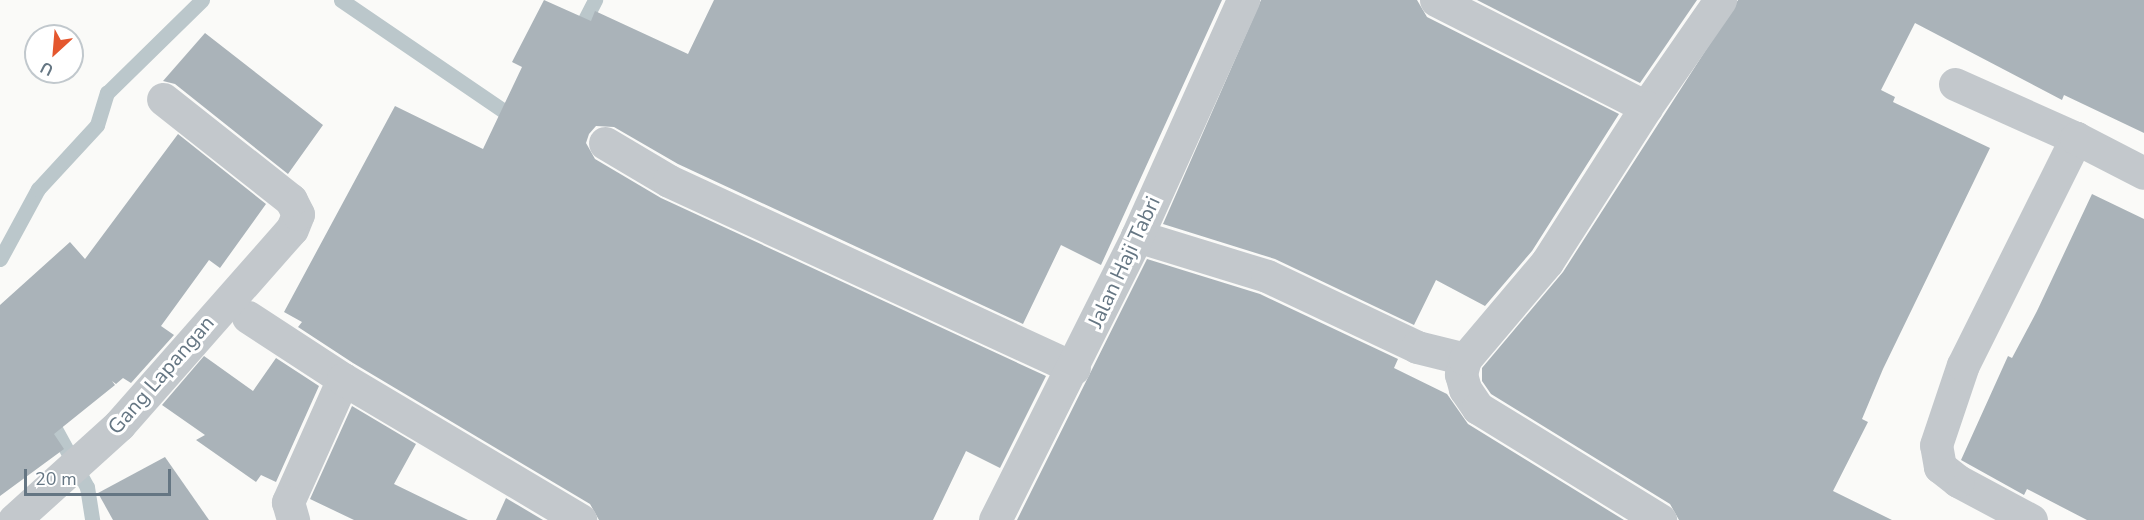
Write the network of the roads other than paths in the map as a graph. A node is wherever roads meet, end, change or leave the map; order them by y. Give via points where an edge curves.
1 (1243, 0) edge
2 (1436, 0) edge
3 (1720, 0) edge
4 (1955, 84) dead end
5 (163, 99) dead end
6 (1646, 106) junction
7 (2076, 138) junction
8 (604, 143) dead end
9 (2144, 173) edge
10 (1137, 236) junction
11 (237, 309) junction
12 (1465, 358) junction
13 (1074, 368) junction
14 (343, 379) junction
15 (14, 520) edge
16 (293, 520) edge
17 (580, 520) edge
18 (995, 520) edge
19 (1660, 520) edge
20 (2031, 520) edge

1 - 10 street, Jalan Haji Tabri
2 - 6 street
3 - 6 street
4 - 7 street
5 - 11 street via 291,200 298,214 292,229
6 - 12 street via 1547,262
7 - 9 street
7 - 20 street via 1963,365 1936,445 1940,467 1958,481
8 - 13 street via 669,181
10 - 12 street via 1267,276 1417,347
10 - 13 street, Jalan Haji Tabri
11 - 14 street, Gang Lapangan
11 - 15 street, Gang Lapangan via 119,425
12 - 19 street via 1461,375 1464,389 1479,408
13 - 18 street, Jalan Haji Tabri
14 - 16 street via 288,502
14 - 17 street, Gang Lapangan

